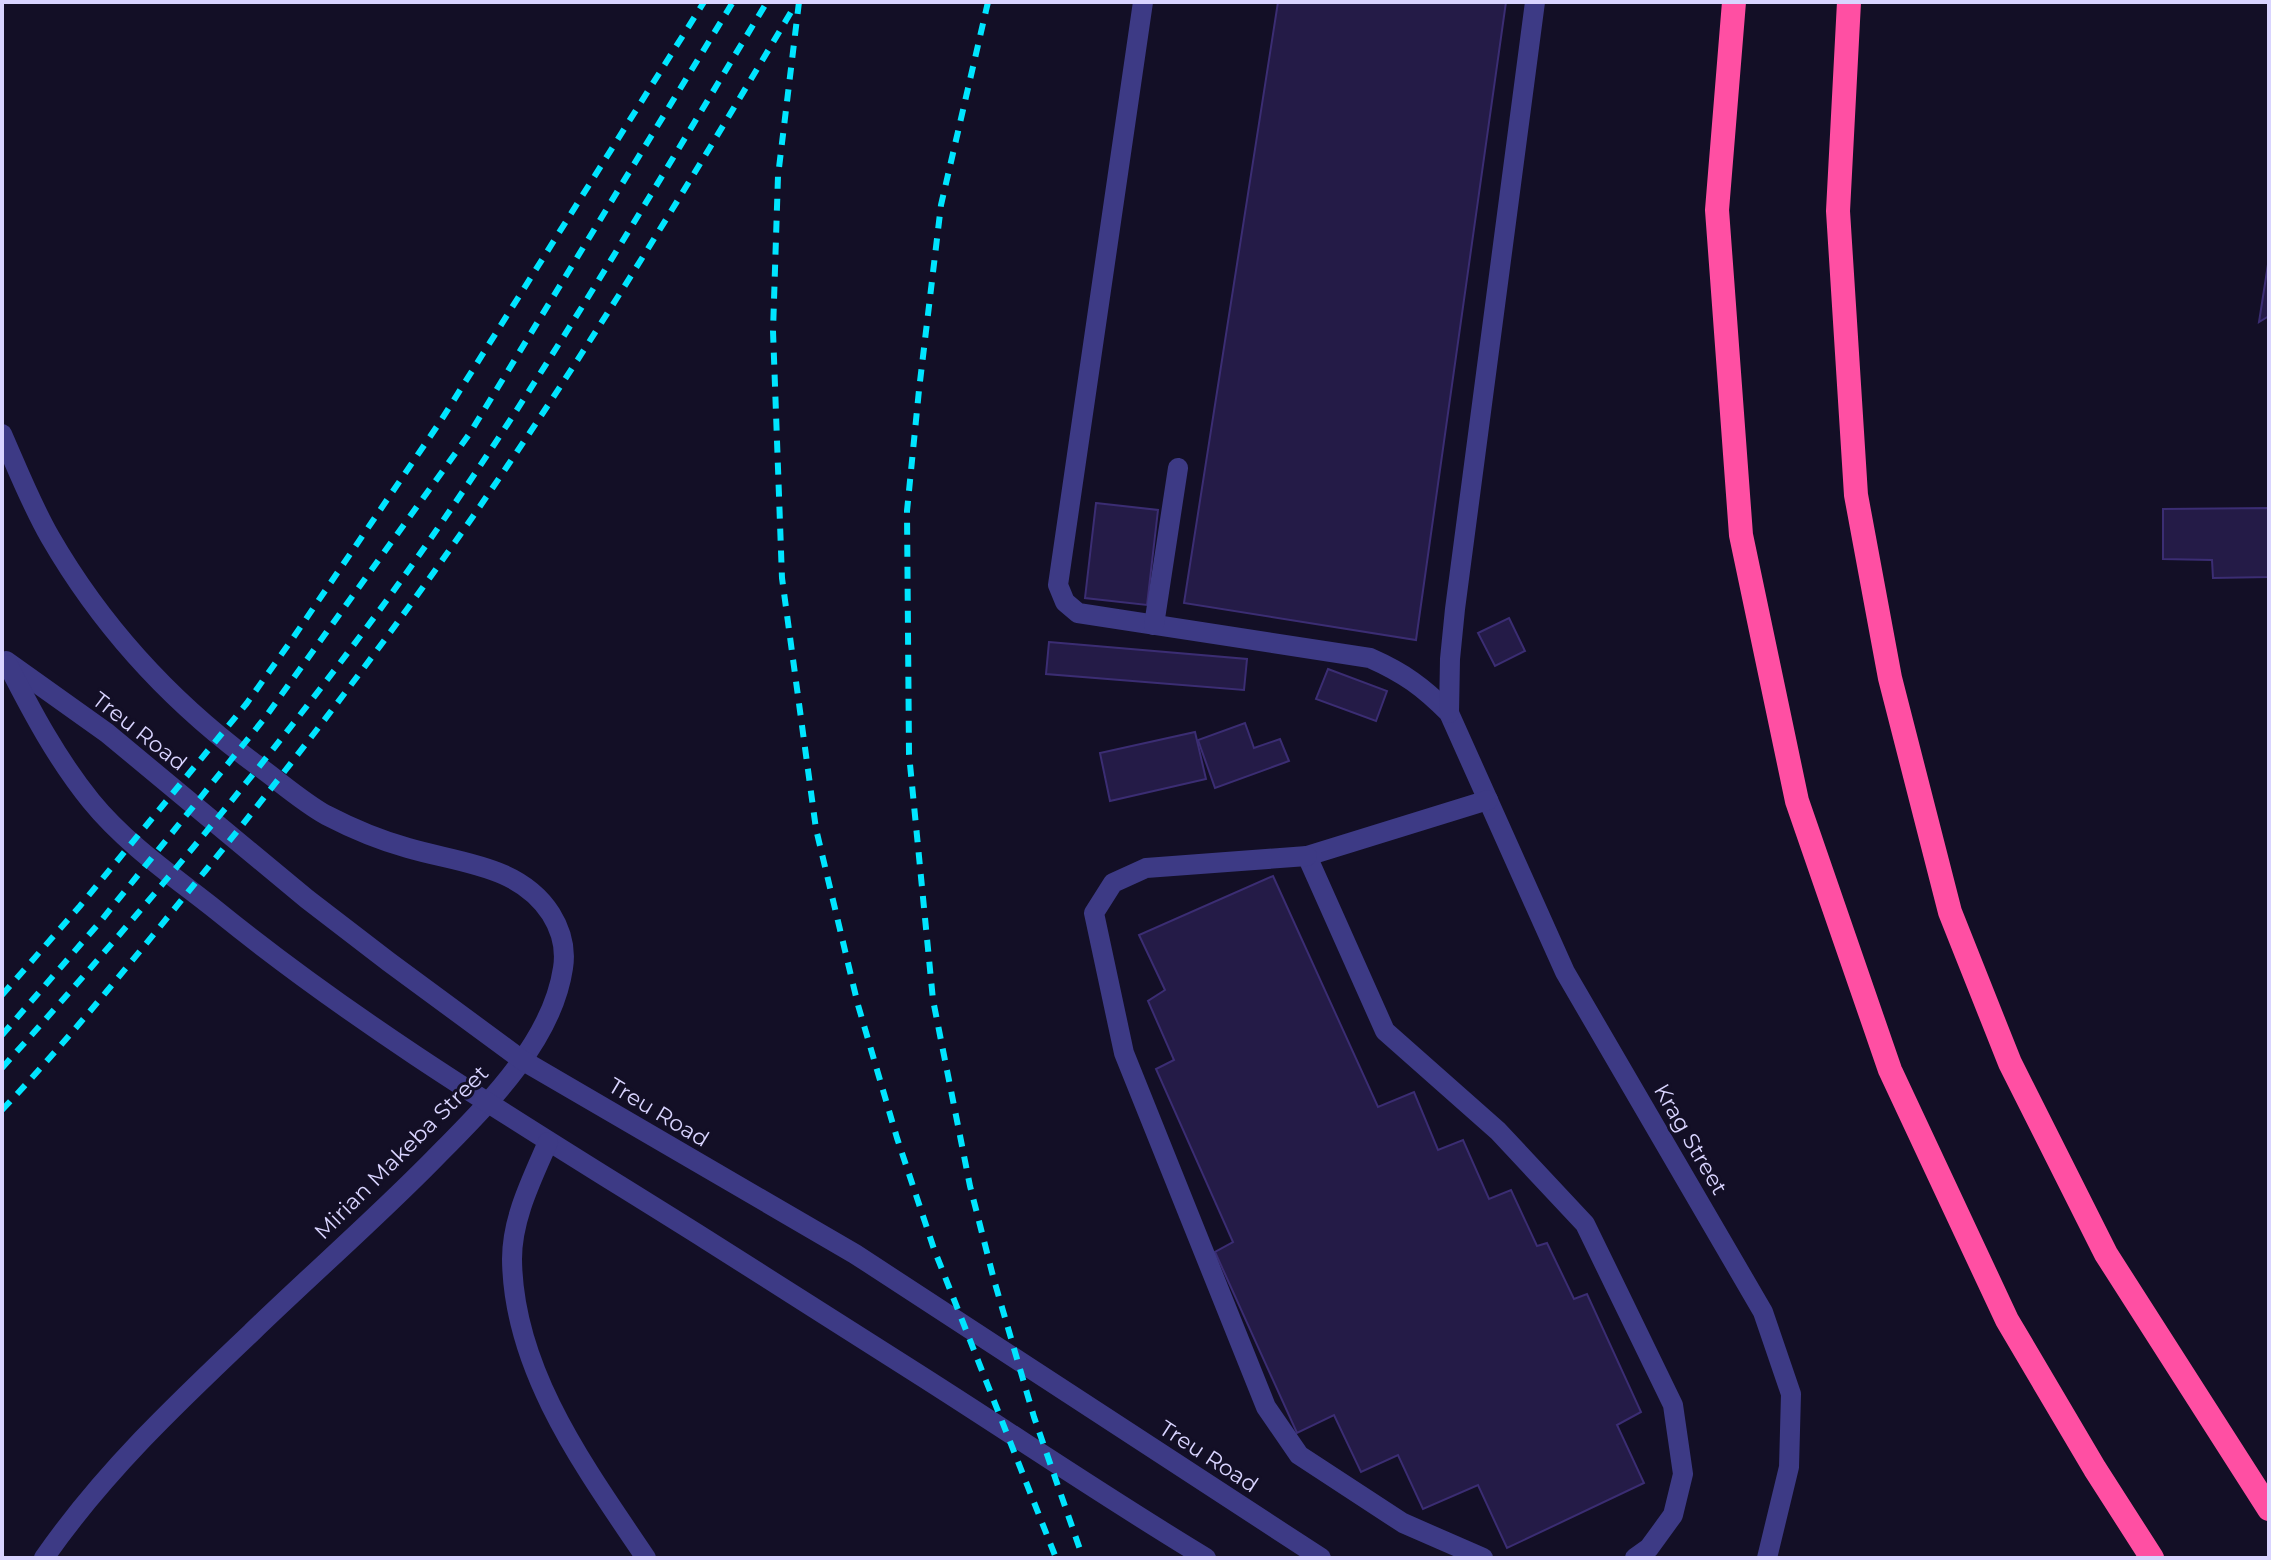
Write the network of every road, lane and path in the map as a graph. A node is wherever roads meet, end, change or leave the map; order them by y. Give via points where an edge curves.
1 (1143, 2) edge
2 (1535, 2) edge
3 (1734, 2) edge
4 (1849, 2) edge
5 (2, 434) edge
6 (1178, 468) dead end
7 (1154, 625) junction
8 (4, 658) edge
9 (1449, 713) junction
10 (1488, 800) junction
11 (1307, 856) junction
12 (522, 1060) junction
13 (489, 1102) junction
14 (548, 1142) junction
15 (2269, 1509) edge
16 (44, 1558) edge
17 (646, 1558) edge
18 (1206, 1558) edge
19 (1321, 1558) edge
20 (1483, 1558) edge
21 (1635, 1558) edge
22 (1767, 1558) edge
23 (2152, 1558) edge

1 - 7 street via 1058,585 1065,602 1078,613
2 - 9 street via 1455,609
3 - 23 highway via 1717,210 1741,535 1797,801 1890,1070 2007,1320
4 - 15 highway via 1838,211 1856,495 1890,678 1950,912 2010,1063 2106,1254
5 - 12 street, Mirian Makeba Street via 48,534 91,602 175,699 321,812 369,836 495,871 518,882 546,907 558,926 565,961 549,1014
6 - 7 street
7 - 9 street via 1370,658 1401,671
8 - 12 street, Treu Road via 107,733 307,899
8 - 13 street, Treu Road via 56,752 123,836 276,960
9 - 10 street, Krag Street
10 - 11 street
10 - 22 street, Krag Street via 1565,972 1763,1312 1791,1394 1789,1467
11 - 20 street via 1146,868 1113,883 1094,913 1124,1053 1266,1407 1299,1455 1403,1523
11 - 21 street via 1385,1031 1498,1131 1585,1224 1673,1405 1683,1474 1673,1515
12 - 13 street, Mirian Makeba Street
12 - 19 street, Treu Road via 855,1254
13 - 14 street, Treu Road
13 - 16 street, Mirian Makeba Street via 127,1454
14 - 17 street via 522,1201 512,1257 519,1326 544,1391 597,1486
14 - 18 street, Treu Road

